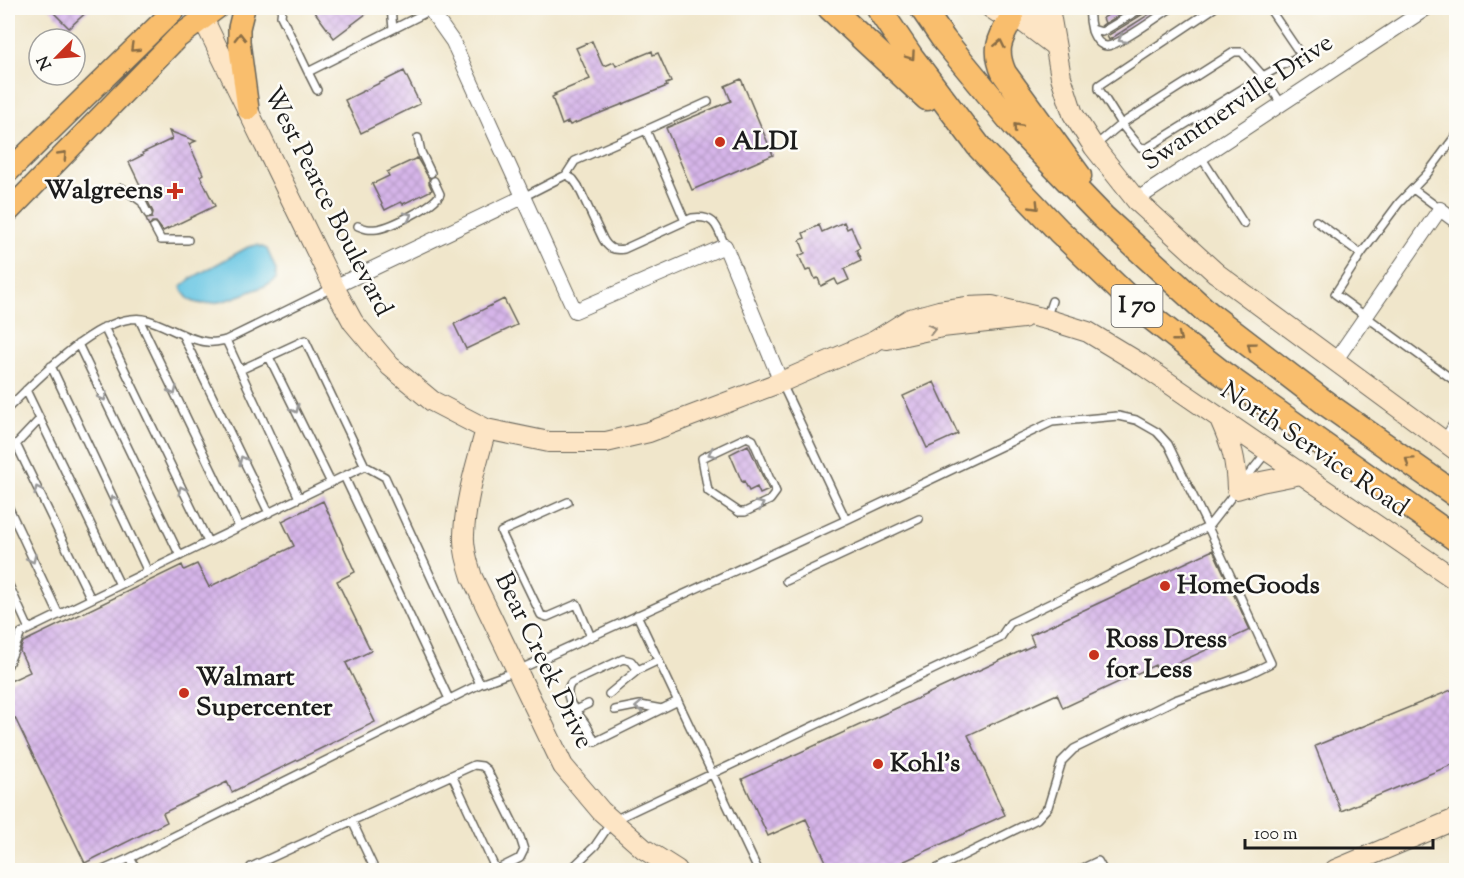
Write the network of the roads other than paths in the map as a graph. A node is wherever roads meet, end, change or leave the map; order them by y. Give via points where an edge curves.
1 (176, 8) edge
2 (244, 8) edge
3 (282, 8) edge
4 (391, 8) edge
5 (830, 8) edge
6 (878, 8) edge
7 (922, 8) edge
8 (1048, 8) edge
9 (1090, 8) edge
10 (1142, 8) edge
11 (1172, 8) edge
12 (1214, 8) edge
13 (1269, 8) edge
14 (1427, 8) edge
15 (430, 9) edge
16 (206, 11) edge
17 (1006, 15) edge
18 (1092, 28) junction
19 (393, 29) junction
20 (1055, 46) junction
21 (308, 72) junction
22 (1263, 76) junction
23 (317, 90) dead end
24 (708, 102) dead end
25 (1281, 104) junction
26 (248, 109) junction
27 (1121, 124) junction
28 (646, 129) junction
29 (1456, 135) edge
30 (418, 138) dead end
31 (1094, 147) junction
32 (980, 148) junction
33 (1201, 157) junction
34 (8, 172) edge
35 (566, 175) junction
36 (122, 188) dead end
37 (1413, 189) junction
38 (523, 197) junction
39 (1136, 200) junction
40 (1440, 209) junction
41 (8, 212) edge
42 (148, 214) dead end
43 (1103, 216) junction
44 (1456, 220) edge
45 (685, 221) junction
46 (1316, 221) dead end
47 (1244, 224) dead end
48 (358, 226) dead end
49 (154, 227) dead end
50 (188, 240) dead end
51 (725, 246) junction
52 (1361, 254) junction
53 (334, 287) junction
54 (1366, 317) junction
55 (139, 319) junction
56 (105, 327) junction
57 (183, 334) junction
58 (226, 340) junction
59 (78, 344) junction
60 (269, 357) junction
61 (1335, 361) junction
62 (1142, 364) joint
63 (51, 366) junction
64 (240, 370) junction
65 (781, 382) junction
66 (1456, 382) edge
67 (26, 390) junction
68 (8, 408) edge
69 (1220, 418) junction
70 (40, 419) junction
71 (486, 429) junction
72 (1453, 439) edge
73 (16, 444) junction
74 (1267, 451) junction
75 (8, 453) edge
76 (366, 466) junction
77 (1301, 474) junction
78 (344, 476) junction
79 (770, 478) joint
80 (331, 483) junction
81 (1237, 489) junction
82 (1456, 495) edge
83 (299, 498) junction
84 (568, 502) dead end
85 (8, 506) edge
86 (269, 513) junction
87 (919, 519) dead end
88 (846, 520) junction
89 (239, 527) junction
90 (1208, 527) junction
91 (1456, 539) edge
92 (208, 543) junction
93 (180, 556) junction
94 (148, 572) junction
95 (1456, 580) edge
96 (786, 581) dead end
97 (8, 583) edge
98 (120, 585) junction
99 (91, 599) junction
100 (59, 615) junction
101 (637, 615) junction
102 (29, 629) junction
103 (591, 637) junction
104 (659, 660) junction
105 (8, 665) edge
106 (638, 670) junction
107 (516, 671) junction
108 (480, 684) junction
109 (609, 694) dead end
110 (449, 699) junction
111 (678, 701) junction
112 (588, 704) dead end
113 (662, 709) junction
114 (574, 710) junction
115 (615, 711) dead end
116 (596, 720) dead end
117 (586, 724) junction
118 (712, 774) junction
119 (452, 775) junction
120 (1456, 819) edge
121 (351, 821) junction
122 (612, 821) junction
123 (130, 858) junction
124 (1356, 866) edge
125 (103, 870) edge
126 (137, 870) edge
127 (253, 870) edge
128 (375, 870) edge
129 (496, 870) edge
130 (570, 870) edge
131 (677, 870) edge
132 (758, 870) edge
133 (934, 870) edge
134 (1079, 870) edge
135 (1103, 870) edge
136 (1335, 870) edge

1 -> 34 main road
26 -> 2 main road via 239,42
3 - 21 lane via 281,16
4 - 19 lane
5 - 32 highway
6 -> 32 highway, I 70
43 -> 7 highway, I 70 via 1015,126
8 - 17 street via 1037,15
8 - 20 street
9 - 18 lane
10 - 18 lane via 1102,32
11 -> 18 lane via 1112,45 1101,45
12 - 27 lane via 1099,85
13 - 22 lane via 1301,56
14 - 25 street, Swantnerville Drive
15 - 19 lane
15 - 38 street via 453,42
16 - 26 street, West Pearce Boulevard
41 -> 16 main road
17 - 20 street
43 -> 17 highway via 1073,165 1004,73 998,59
19 - 21 lane
20 - 31 street via 1073,114
21 - 23 lane
22 - 25 lane
22 - 27 lane via 1147,148 1140,147
22 - 27 lane via 1242,52 1234,52
24 - 28 lane
25 - 33 street, Swantnerville Drive
26 - 53 street, West Pearce Boulevard
27 - 31 lane
28 - 35 lane via 574,161
28 - 45 lane
29 - 37 lane
48 -> 30 lane via 366,230 387,227 434,203 440,194
31 - 39 street
32 -> 91 highway, I 70 via 1139,308 1222,373
33 - 39 street, Swantnerville Drive
33 - 47 lane
35 - 38 lane
35 - 45 lane via 573,178 607,247 613,250 624,249
36 - 42 lane via 142,202
37 - 40 lane
37 - 52 lane
38 - 51 street via 575,311
38 - 53 street
39 - 61 street via 1216,273
40 - 44 street
40 - 54 street
82 -> 43 highway, I 70 via 1328,405 1208,313
45 - 51 lane via 714,221
46 - 52 lane
49 - 50 lane via 161,240
51 - 65 street
52 - 54 lane via 1335,294
53 - 58 lane
53 - 71 street, West Pearce Boulevard via 353,322 390,366 432,401
54 - 61 street
54 - 66 lane
55 - 56 lane
55 - 57 lane
55 -> 89 lane
56 - 59 lane
92 -> 56 lane
57 - 58 lane via 209,343
86 -> 57 lane
58 - 64 lane
59 - 63 lane
59 -> 93 lane
60 - 64 lane
60 - 76 lane via 305,340
60 -> 80 lane
61 - 72 street
62 - 65 street, West Pearce Boulevard via 1044,312 875,341
62 - 69 street, North Service Road
63 - 67 lane
94 -> 63 lane
64 - 83 lane
65 - 71 street, West Pearce Boulevard via 649,432 606,442 549,442
65 - 88 lane
67 - 68 lane
67 - 70 lane
69 - 74 street, North Service Road
69 - 81 street via 1233,448
70 - 73 lane
70 - 98 lane
71 - 107 street, Bear Creek Drive via 470,494 464,536 466,557
73 - 75 lane
99 -> 73 lane
74 - 77 street, North Service Road
74 - 81 lane
76 - 78 lane
76 - 108 lane via 385,477
77 - 81 street
77 - 95 street, North Service Road
78 - 80 lane
78 - 110 lane
79 -> 79 lane via 753,440 747,437 702,458 708,491 739,512 770,500 776,492
80 - 83 lane
81 - 90 lane
83 - 86 lane
84 - 103 lane via 501,532 541,615 547,617 577,604
85 -> 100 lane
86 - 89 lane
87 - 96 lane
88 - 90 lane via 1052,422 1118,416 1136,420 1168,444
88 - 101 lane
89 - 92 lane
90 - 118 lane via 1010,623 1000,638
90 - 133 lane via 1271,663 1175,700 1074,749 1062,761 1048,807 1036,819
92 - 93 lane
93 - 94 lane
94 - 98 lane
97 - 102 lane
98 - 99 lane
99 - 100 lane
100 - 102 lane
101 - 103 lane
101 - 104 lane
102 - 105 lane via 21,633
103 - 107 lane
104 - 106 lane
104 - 111 lane
106 - 109 lane
106 - 114 lane via 631,661 623,659 571,683 567,694
107 - 108 lane
107 - 122 street, Bear Creek Drive via 563,766
108 - 110 lane
110 - 123 lane
111 - 113 lane
111 - 118 lane
112 - 114 lane
113 -> 115 lane via 640,705
113 - 117 lane via 595,742
114 - 117 lane
116 - 117 lane
118 - 122 lane
118 - 132 lane
119 - 121 lane
119 - 129 lane
119 - 129 lane via 474,765 487,770 520,837 524,850 520,858
120 - 124 street
121 - 127 lane via 251,867
121 - 128 lane
122 - 130 lane via 595,846
122 - 131 street, Bear Creek Drive via 644,849
123 - 125 lane
123 - 126 lane
124 - 136 street
134 - 135 lane via 1098,861

